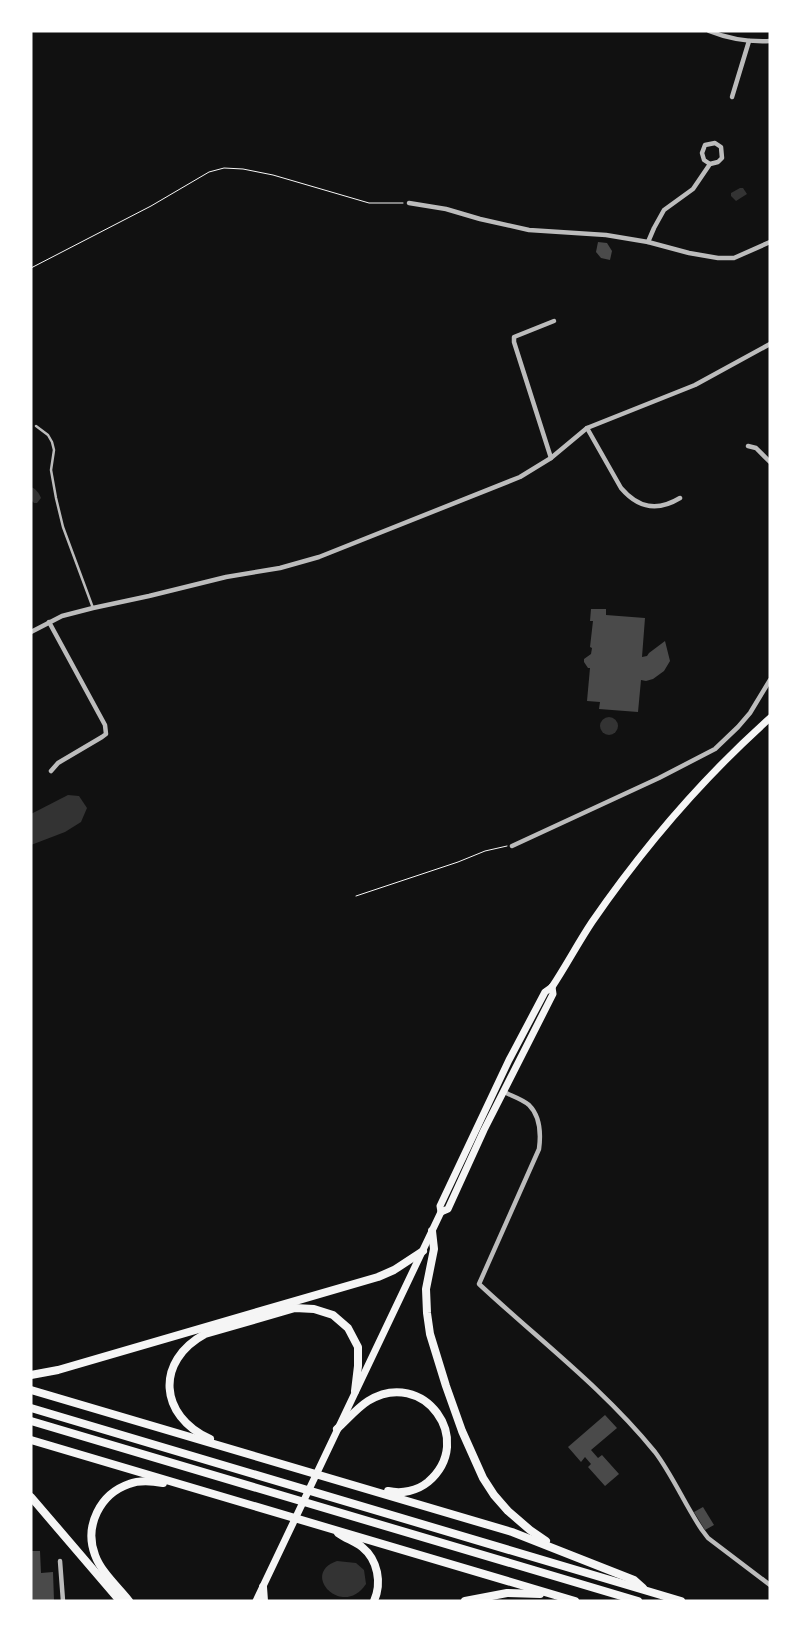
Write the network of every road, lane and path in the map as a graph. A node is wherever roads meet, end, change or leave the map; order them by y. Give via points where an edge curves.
1 (709, 31) edge
2 (749, 41) junction
3 (770, 41) edge
4 (732, 97) dead end
5 (710, 164) junction
6 (409, 203) joint
7 (648, 242) junction
8 (770, 242) edge
9 (31, 268) edge
10 (554, 321) dead end
11 (770, 344) edge
12 (36, 426) dead end
13 (587, 428) junction
14 (748, 446) dead end
15 (551, 458) junction
16 (770, 462) edge
17 (680, 498) dead end
18 (93, 608) junction
19 (49, 622) junction
20 (31, 632) edge
21 (770, 680) edge
22 (770, 718) edge
23 (52, 771) dead end
24 (512, 846) joint
25 (356, 896) dead end
26 (552, 987) junction
27 (504, 1092) junction
28 (441, 1212) junction
29 (432, 1231) junction
30 (423, 1251) junction
31 (31, 1375) edge
32 (31, 1390) edge
33 (355, 1391) junction
34 (31, 1408) edge
35 (31, 1421) edge
36 (337, 1429) junction
37 (31, 1440) edge
38 (232, 1450) junction
39 (188, 1486) junction
40 (369, 1490) junction
41 (31, 1497) edge
42 (330, 1528) junction
43 (558, 1549) junction
44 (60, 1561) dead end
45 (770, 1585) edge
46 (263, 1587) junction
47 (646, 1590) junction
48 (552, 1594) junction
49 (63, 1601) edge
50 (120, 1601) edge
51 (129, 1601) edge
52 (256, 1601) edge
53 (264, 1601) edge
54 (374, 1601) edge
55 (465, 1601) edge
56 (575, 1601) edge
57 (638, 1601) edge
58 (681, 1601) edge

1 - 2 street
2 - 3 street
2 - 4 street
5 - 5 street via 718,162 723,155 715,143 705,145 702,153
5 - 7 street via 697,185 664,210
6 - 7 street via 529,230 606,235
6 - 9 path via 369,203 274,175 224,168 209,172
7 - 8 street via 689,253 734,258
10 - 15 street via 514,338
11 - 13 street via 695,385
12 - 18 lane via 52,442 52,470 63,527
13 - 15 street
13 - 17 street via 628,497 655,507 671,504
14 - 16 street via 756,448
15 - 18 street via 520,477 318,557
18 - 19 street
19 - 20 street
19 - 23 street via 105,725 106,734 58,763
21 - 24 street via 750,713 715,749
22 - 26 main road via 711,776 646,851 592,924
24 - 25 path via 485,851
26 - 27 main road via 553,994
26 - 28 main road via 545,992 509,1060 440,1206
27 - 28 main road via 448,1209
27 - 45 street via 529,1105 537,1118 541,1132 539,1149 479,1284 583,1375 620,1412 656,1454 708,1538
28 - 29 main road
29 - 30 main road
29 - 43 highway via 434,1249 426,1289 429,1327 462,1431 494,1495 530,1530
30 - 31 highway via 378,1277 58,1370
30 - 33 main road
32 - 38 highway
33 - 36 main road
33 - 38 highway via 358,1347 348,1328 333,1315 295,1308 206,1334 187,1347 175,1362 170,1379 171,1398 179,1416 192,1429
34 - 47 highway
35 - 57 highway
36 - 40 highway via 368,1401 388,1393 407,1393 423,1399 435,1409 444,1424 448,1441 445,1459 437,1474 424,1486 395,1493
36 - 46 main road
37 - 39 highway
38 - 40 highway
39 - 42 highway
39 - 51 highway via 130,1483 108,1497 94,1517 90,1538 98,1564
40 - 43 highway via 512,1532
41 - 50 highway
42 - 48 highway
42 - 54 highway via 364,1548 374,1562 378,1582
43 - 47 highway via 634,1580
44 - 49 street
46 - 52 main road
46 - 53 highway
47 - 58 highway
48 - 55 highway via 507,1593
48 - 56 highway

